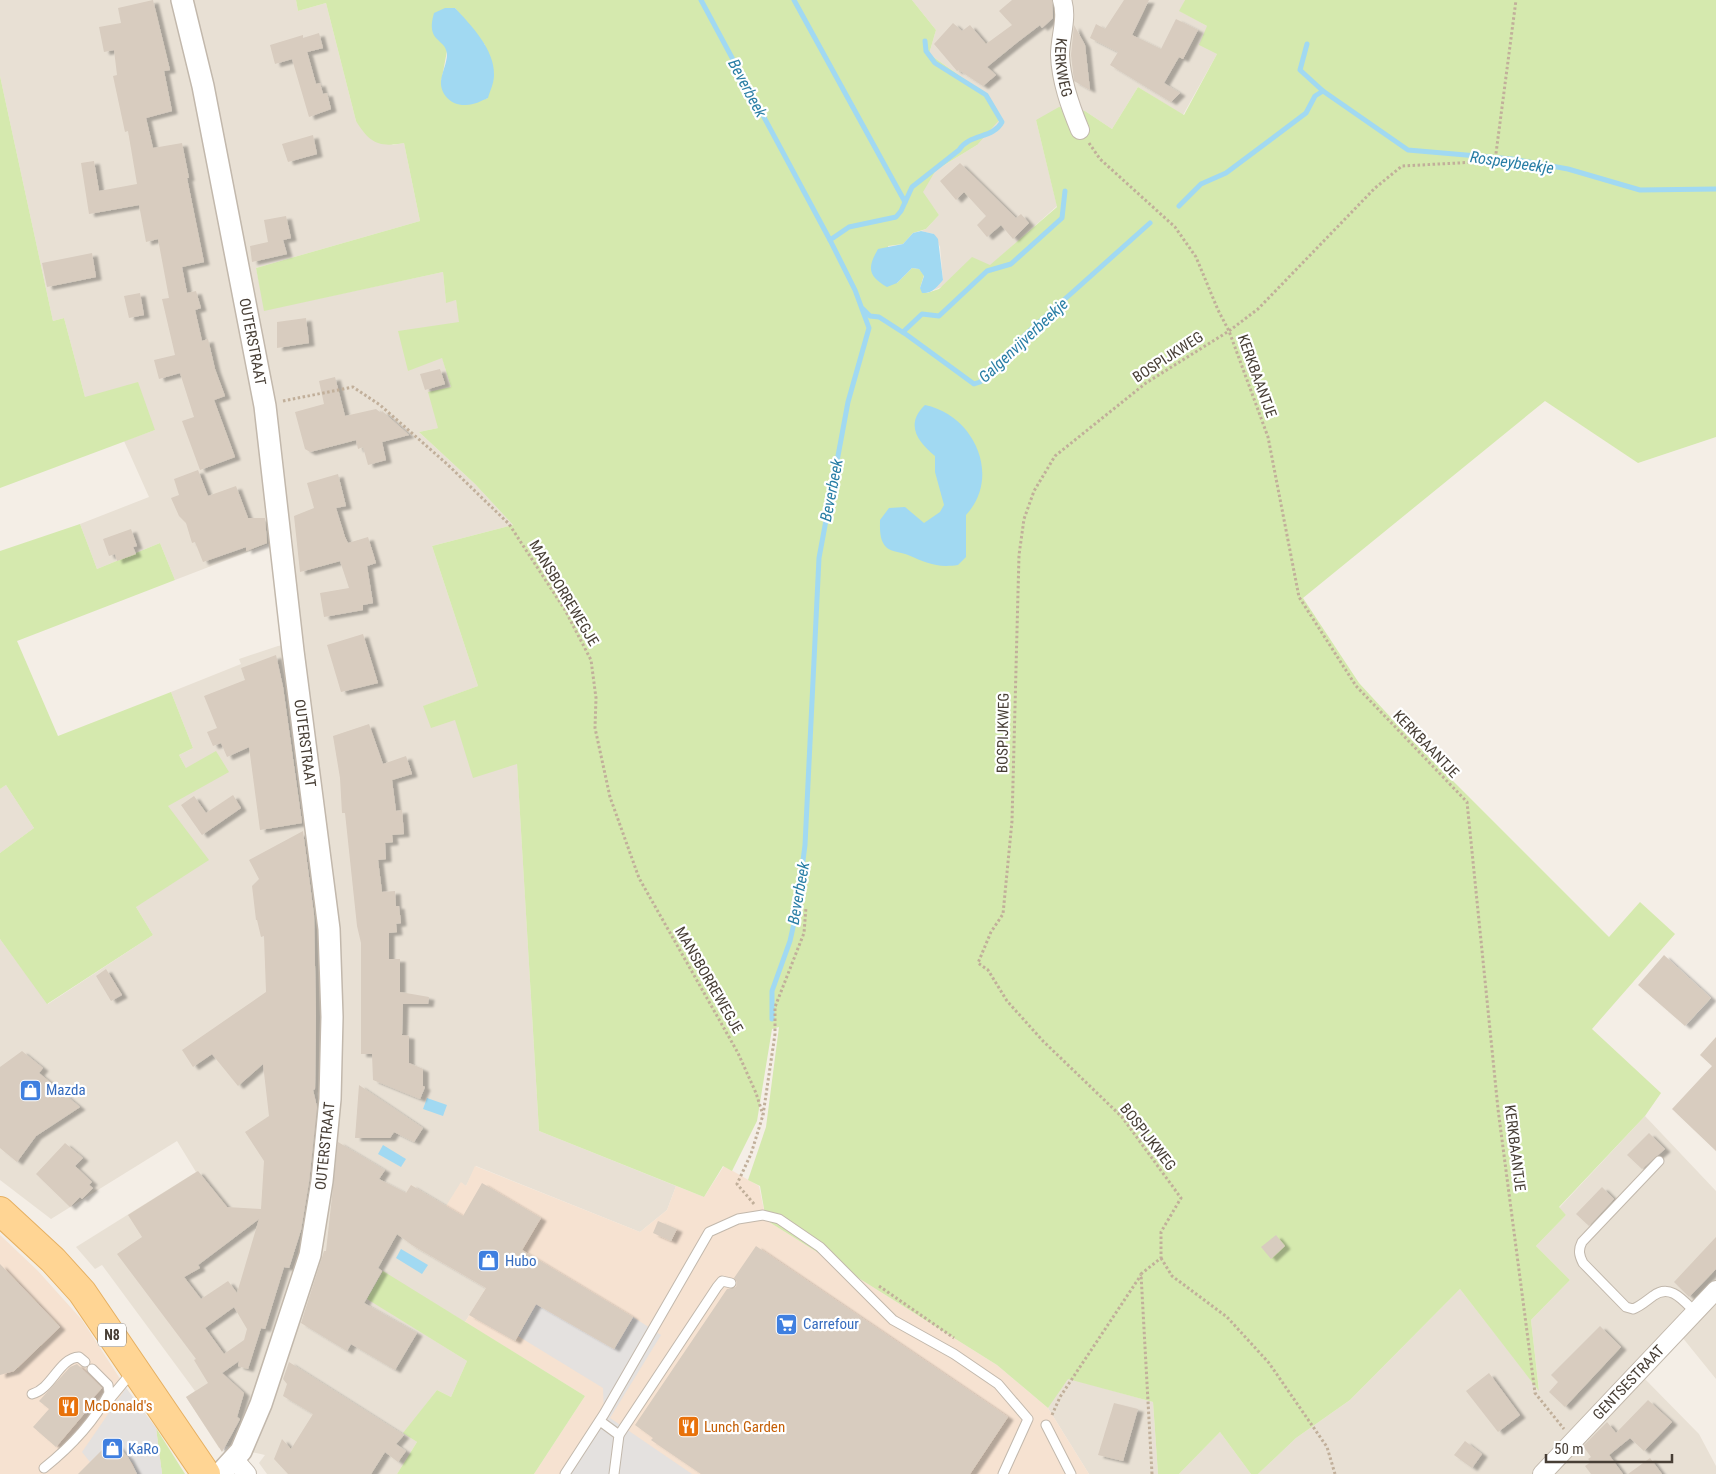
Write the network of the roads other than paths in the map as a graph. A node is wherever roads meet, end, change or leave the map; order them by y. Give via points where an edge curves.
1 (182, 0) edge
2 (1062, 0) edge
3 (1080, 130) road end
4 (1659, 1161) dead end
5 (0, 1211) edge
6 (731, 1283) dead end
7 (1716, 1290) edge
8 (1695, 1312) junction
9 (135, 1369) junction
10 (32, 1394) dead end
11 (102, 1406) junction
12 (600, 1421) junction
13 (1046, 1425) road end
14 (619, 1435) junction
15 (44, 1468) dead end
16 (234, 1469) edge
17 (206, 1474) edge
18 (565, 1474) edge
19 (614, 1474) edge
20 (1003, 1474) edge
21 (1071, 1474) edge
22 (1542, 1474) edge

1 - 16 street, OUTERSTRAAT via 203,86 266,406 329,929 330,1099 310,1255 261,1404
2 - 3 street, KERKWEG via 1062,79
4 - 8 lane via 1582,1242 1579,1256 1582,1263 1626,1306 1633,1309 1661,1291 1668,1291
5 - 9 main road, N8 via 82,1292
6 - 14 lane via 722,1281 716,1287
7 - 8 street, GENTSESTRAAT
8 - 22 street, GENTSESTRAAT
9 - 11 lane
9 - 17 main road, N8
10 - 11 lane via 41,1392 66,1363 79,1357 108,1385 109,1393
11 - 15 lane via 60,1456
12 - 14 lane
12 - 18 lane
12 - 20 lane via 709,1232 738,1219 763,1215 779,1219 820,1247 893,1320 954,1354 998,1384 1028,1419
13 - 21 lane
14 - 19 lane

